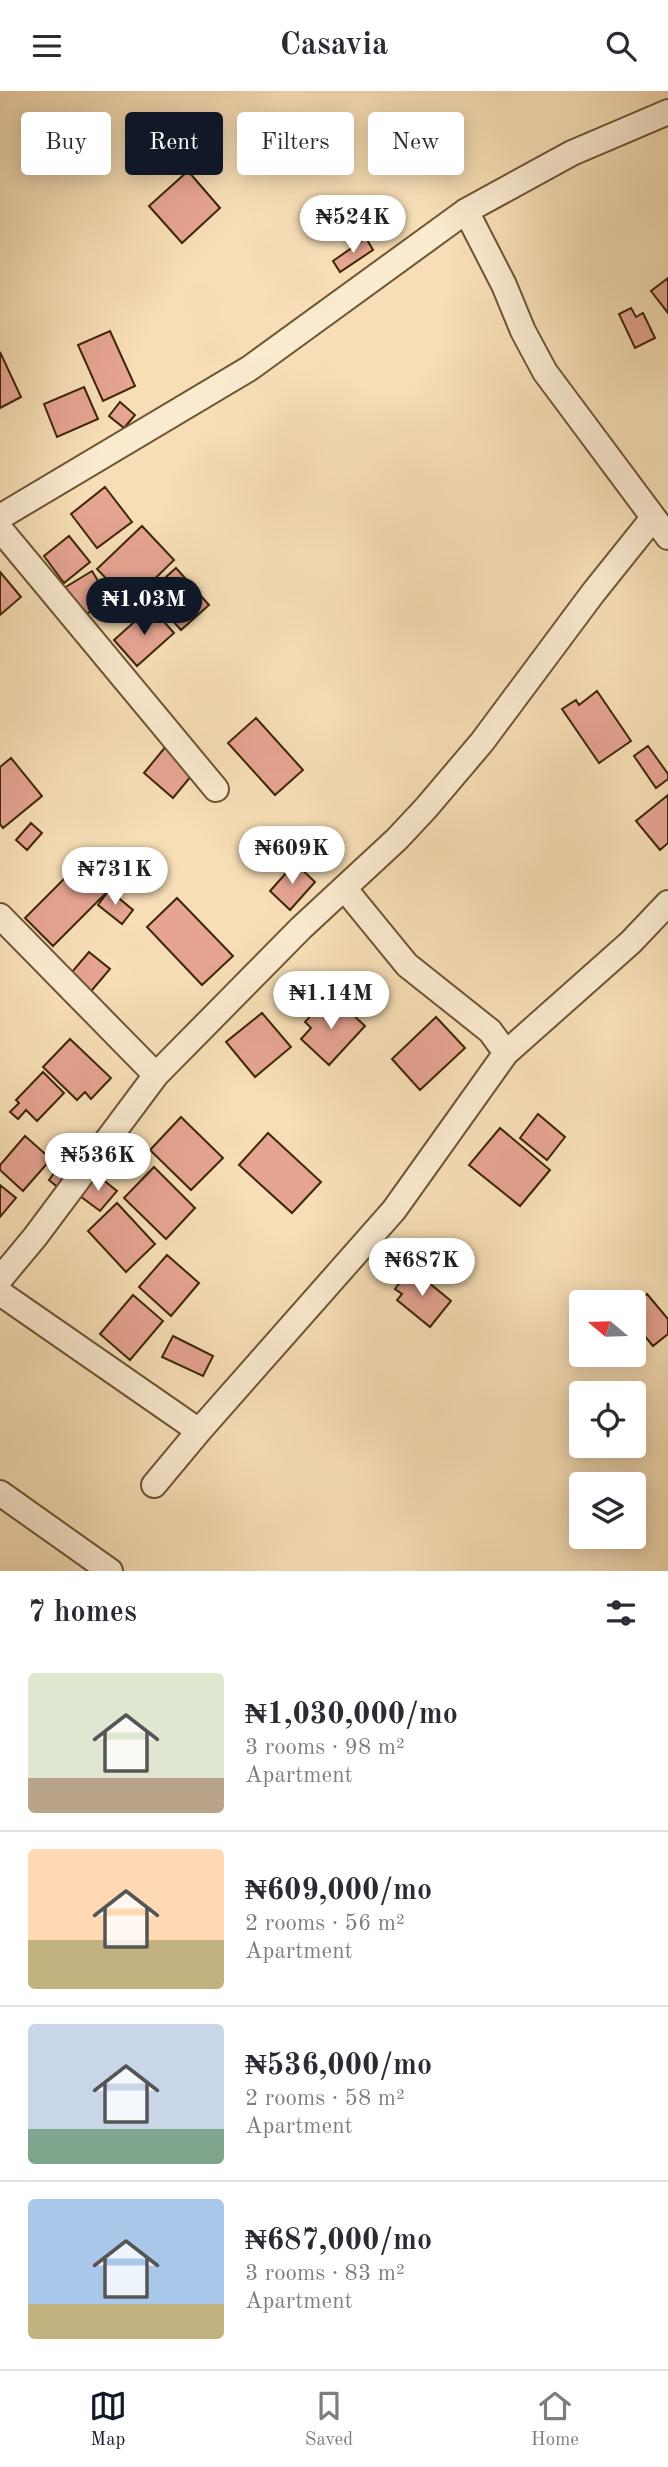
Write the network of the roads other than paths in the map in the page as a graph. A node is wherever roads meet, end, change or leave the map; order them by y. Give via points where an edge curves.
1 (668, 112) edge
2 (467, 211) junction
3 (0, 517) edge
4 (660, 528) edge
5 (0, 529) edge
6 (216, 789) dead end
7 (344, 888) junction
8 (668, 903) edge
9 (0, 916) edge
10 (506, 1053) junction
11 (156, 1075) junction
12 (0, 1279) edge
13 (0, 1293) edge
14 (199, 1431) junction
15 (154, 1485) dead end
16 (0, 1493) edge
17 (110, 1571) edge

1 - 2 street via 572,153
2 - 3 street via 250,368
2 - 4 street via 545,372
4 - 7 street via 593,593 419,816
5 - 6 street
7 - 10 street via 407,965 490,1031
7 - 11 street
8 - 10 street
9 - 11 street
10 - 14 street via 394,1210
11 - 12 street
13 - 14 street
14 - 15 street
16 - 17 street

